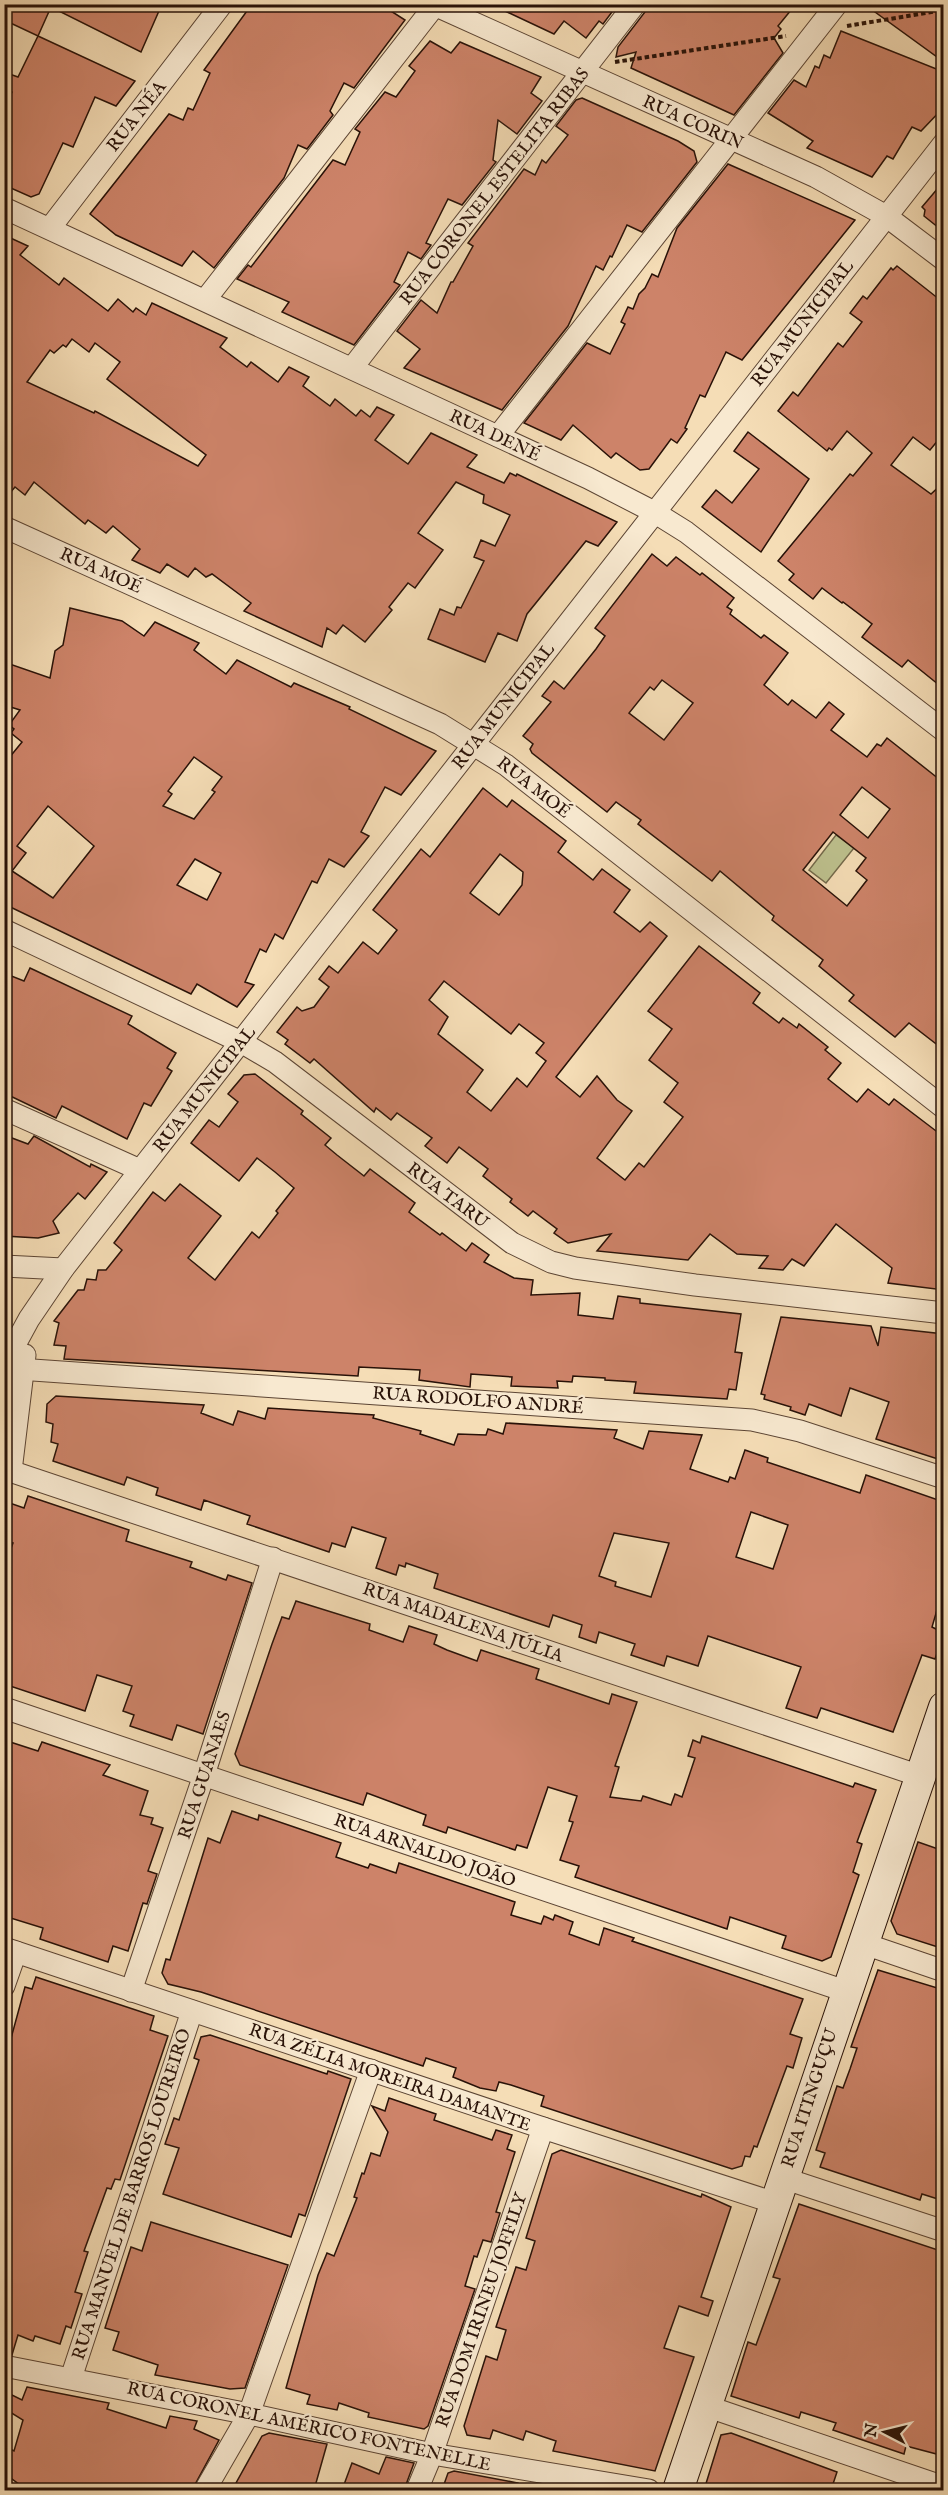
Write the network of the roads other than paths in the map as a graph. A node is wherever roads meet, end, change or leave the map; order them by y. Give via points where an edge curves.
1 (222, 4) edge
2 (635, 4) edge
3 (837, 4) edge
4 (434, 5) edge
5 (588, 65) junction
6 (730, 139) junction
7 (944, 143) edge
8 (4, 208) edge
9 (886, 216) junction
10 (50, 228) junction
11 (944, 260) edge
12 (205, 300) junction
13 (352, 368) junction
14 (498, 436) junction
15 (654, 512) junction
16 (4, 527) edge
17 (944, 731) edge
18 (474, 743) junction
19 (4, 930) edge
20 (241, 1042) junction
21 (944, 1108) edge
22 (4, 1109) edge
23 (140, 1170) junction
24 (4, 1266) edge
25 (63, 1269) junction
26 (944, 1313) edge
27 (11, 1367) edge
28 (8, 1470) edge
29 (944, 1478) edge
30 (273, 1558) junction
31 (4, 1708) edge
32 (943, 1710) edge
33 (204, 1775) junction
34 (920, 1776) junction
35 (862, 1943) junction
36 (10, 1950) edge
37 (944, 1971) edge
38 (4, 1986) edge
39 (845, 1990) junction
40 (131, 1992) junction
41 (192, 2011) junction
42 (371, 2070) junction
43 (543, 2128) junction
44 (779, 2190) junction
45 (944, 2231) edge
46 (4, 2366) edge
47 (71, 2378) junction
48 (706, 2406) junction
49 (249, 2414) junction
50 (432, 2454) junction
51 (944, 2487) edge
52 (206, 2490) edge
53 (417, 2490) edge
54 (649, 2490) edge
55 (678, 2490) edge

1 - 10 street, RUA NÉA
2 - 5 street, RUA CORONEL ESTELITA RIBAS
3 - 6 street
4 - 5 street, RUA CORIN
4 - 12 street
5 - 6 street, RUA CORIN
5 - 13 street, RUA CORONEL ESTELITA RIBAS
6 - 9 street, RUA CORIN via 795,166
6 - 14 street
7 - 9 street, RUA MUNICIPAL
8 - 10 street, RUA DENÉ
9 - 11 street, RUA CORIN
9 - 15 street, RUA MUNICIPAL
10 - 12 street, RUA DENÉ
12 - 13 street, RUA DENÉ
13 - 14 street, RUA DENÉ
14 - 15 street, RUA DENÉ
15 - 17 street, RUA DENÉ via 686,532
15 - 18 street, RUA MUNICIPAL
16 - 18 street, RUA MOÉ via 440,724
18 - 20 street, RUA MUNICIPAL
18 - 21 street, RUA MOÉ
19 - 20 street, RUA TARU
20 - 23 street, RUA MUNICIPAL
20 - 26 street, RUA TARU via 275,1062 512,1243 551,1262 695,1285
22 - 23 street
23 - 25 street, RUA MUNICIPAL
24 - 25 street
25 - 27 street, RUA MUNICIPAL via 29,1319
27 - 28 street
27 - 29 street, RUA RODOLFO ANDRÉ via 752,1420 800,1431
28 - 30 street, RUA MADALENA JÚLIA
30 - 33 street, RUA GUANAES
30 - 34 street, RUA MADALENA JÚLIA
31 - 33 street, RUA ARNALDO JOÃO
32 - 34 main road, RUA ITINGUÇU
33 - 39 street, RUA ARNALDO JOÃO
33 - 40 street, RUA GUANAES
34 - 35 main road, RUA ITINGUÇU
35 - 37 street
35 - 39 main road, RUA ITINGUÇU
36 - 38 street
36 - 40 street, RUA ZÉLIA MOREIRA DAMANTE
39 - 44 main road, RUA ITINGUÇU
40 - 41 street, RUA ZÉLIA MOREIRA DAMANTE
41 - 42 street, RUA ZÉLIA MOREIRA DAMANTE
41 - 47 street, RUA MANUEL DE BARROS LOUREIRO
42 - 43 street, RUA ZÉLIA MOREIRA DAMANTE
42 - 49 street
43 - 44 street, RUA ZÉLIA MOREIRA DAMANTE
43 - 50 street, RUA DOM IRINEU JOFFILY
44 - 45 street, RUA ZÉLIA MOREIRA DAMANTE
44 - 48 main road, RUA ITINGUÇU
46 - 47 street, RUA CORONEL AMÉRICO FONTENELLE
47 - 49 street, RUA CORONEL AMÉRICO FONTENELLE
48 - 51 street
48 - 55 main road, RUA ITINGUÇU
49 - 50 street, RUA CORONEL AMÉRICO FONTENELLE
49 - 52 street
50 - 53 street, RUA DOM IRINEU JOFFILY
50 - 54 street, RUA CORONEL AMÉRICO FONTENELLE

